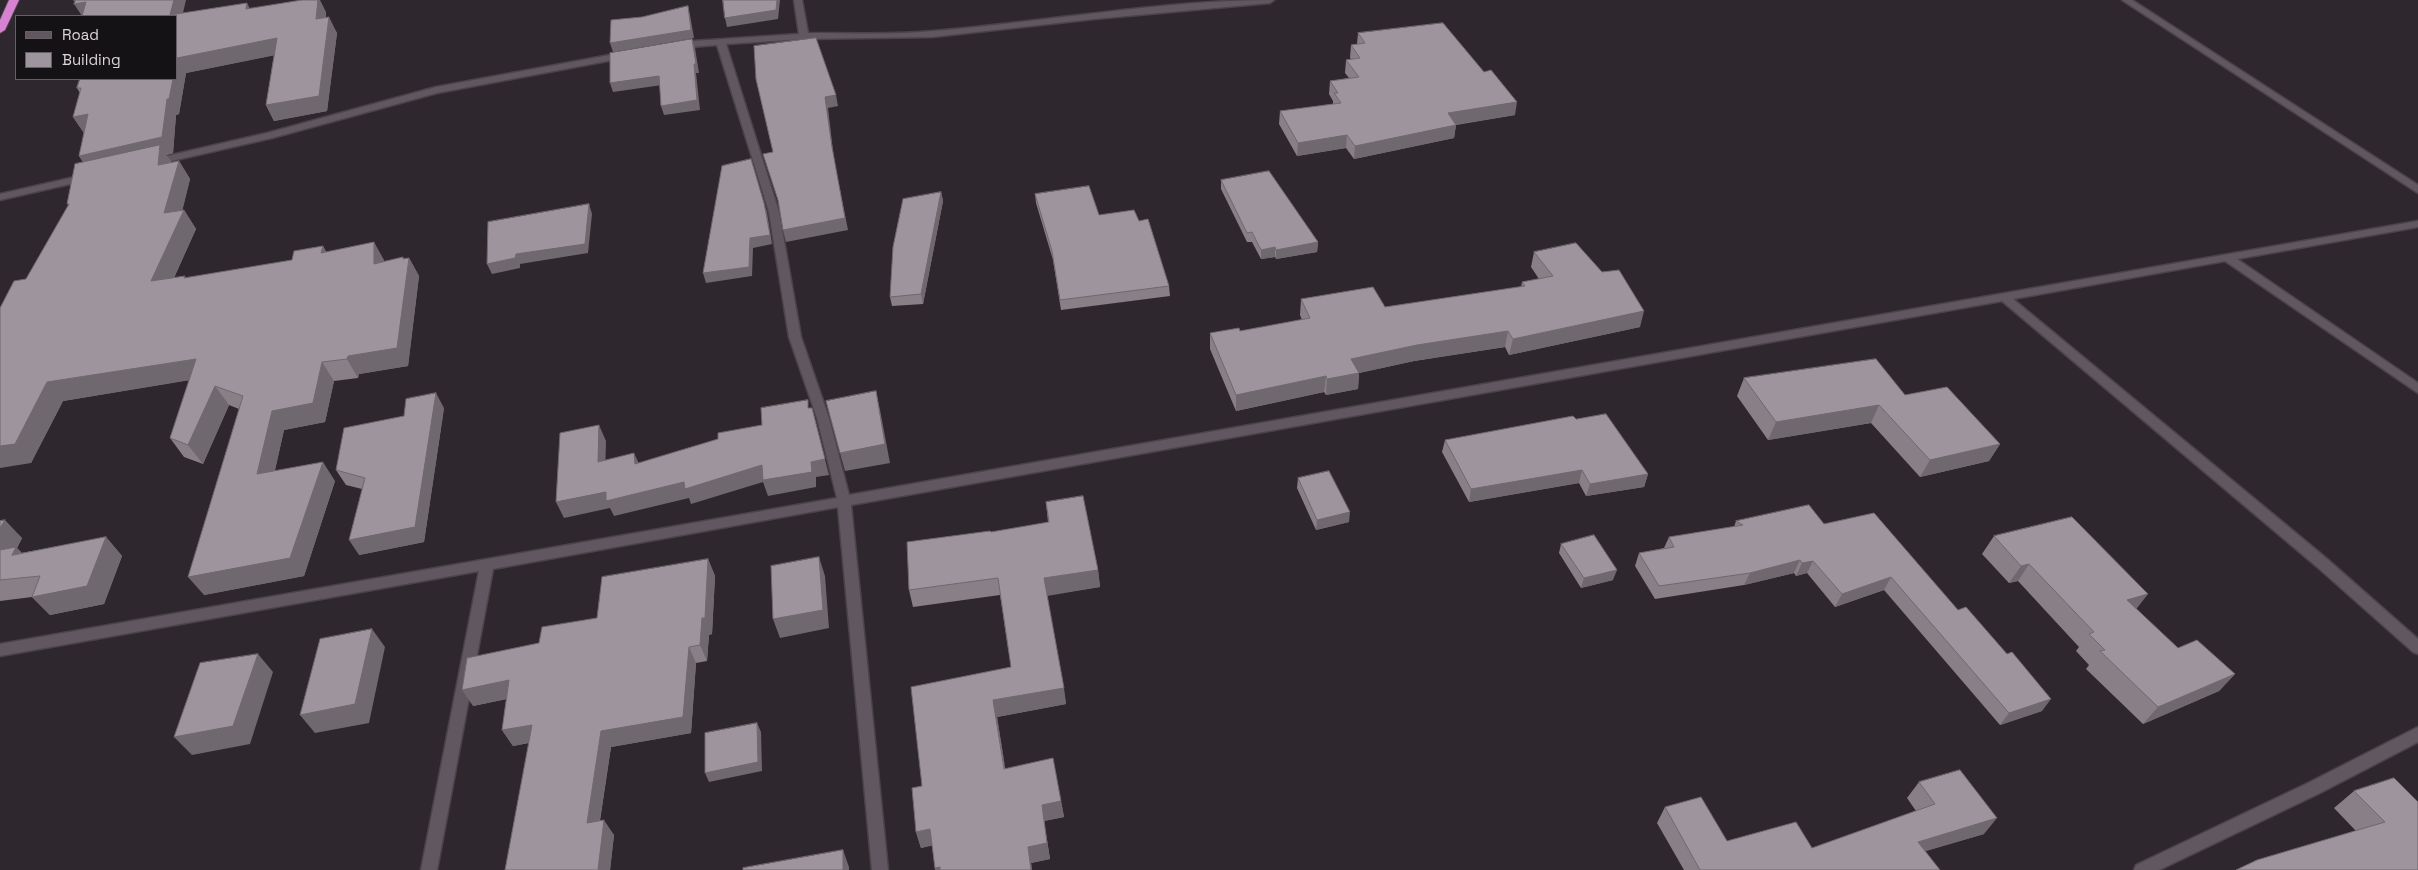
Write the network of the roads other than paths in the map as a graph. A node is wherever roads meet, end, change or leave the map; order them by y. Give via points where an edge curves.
1 (14, 0) edge
2 (798, 0) edge
3 (1148, 0) edge
4 (1270, 0) edge
5 (2126, 0) edge
6 (1152, 10) junction
7 (0, 30) edge
8 (804, 36) junction
9 (721, 42) junction
10 (672, 46) edge
11 (633, 53) edge
12 (144, 164) edge
13 (96, 175) edge
14 (2418, 190) edge
15 (0, 197) edge
16 (2418, 224) edge
17 (2226, 257) junction
18 (2004, 297) junction
19 (2418, 389) edge
20 (844, 501) junction
21 (487, 564) junction
22 (2418, 648) edge
23 (0, 650) edge
24 (2418, 734) edge
25 (429, 870) edge
26 (880, 870) edge
27 (2142, 870) edge

1 - 7 highway
2 - 8 street
3 - 6 street
4 - 6 street
5 - 14 street
6 - 8 street via 932,34
8 - 9 street
9 - 10 street
9 - 20 street via 774,212 795,337 823,418
11 - 12 street via 436,90 268,136
13 - 15 street
16 - 17 street
17 - 18 street
17 - 19 street
18 - 20 street
18 - 22 street via 2321,562
20 - 21 street
20 - 26 street
21 - 23 street
21 - 25 street
24 - 27 street

